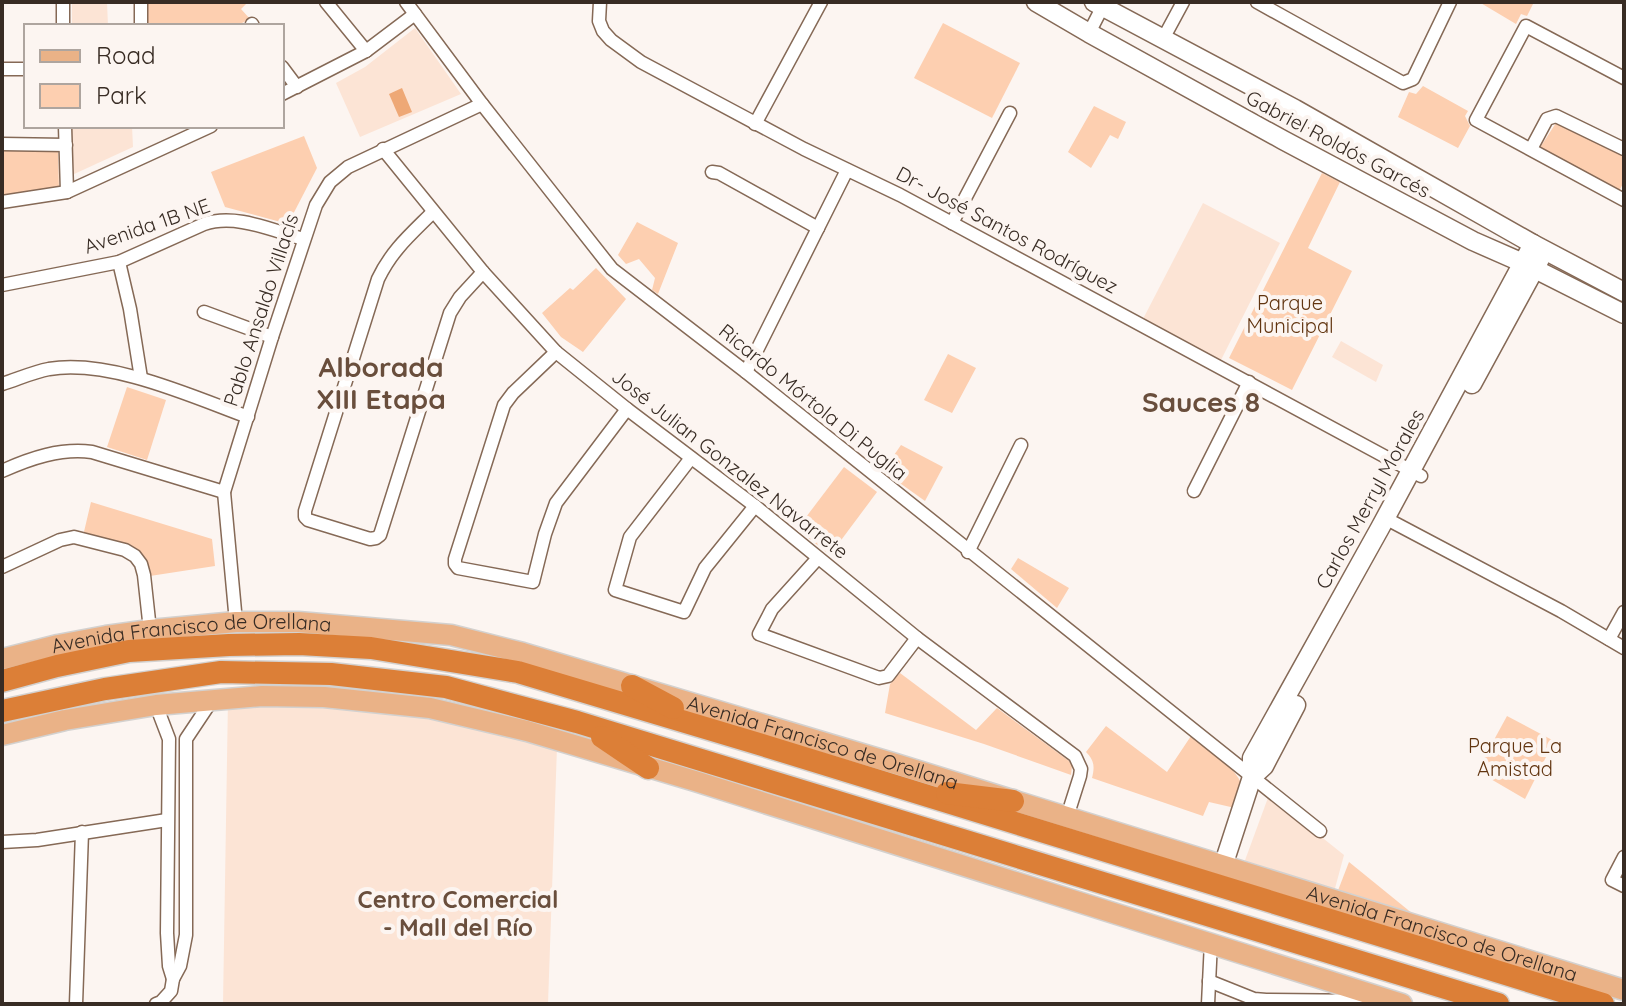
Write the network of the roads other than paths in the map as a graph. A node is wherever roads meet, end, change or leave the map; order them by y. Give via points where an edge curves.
1 (63, 2) edge
2 (141, 2) edge
3 (326, 2) edge
4 (406, 2) edge
5 (600, 2) edge
6 (821, 2) edge
7 (1036, 2) edge
8 (1183, 2) edge
9 (1257, 2) edge
10 (1450, 2) edge
11 (1100, 4) edge
12 (415, 14) junction
13 (63, 24) edge
14 (141, 24) edge
15 (1089, 33) junction
16 (1163, 39) junction
17 (366, 51) junction
18 (2, 69) edge
19 (24, 69) edge
20 (284, 70) edge
21 (1624, 78) edge
22 (297, 87) junction
23 (284, 93) edge
24 (482, 104) junction
25 (1010, 113) dead end
26 (755, 124) junction
27 (65, 128) edge
28 (207, 128) edge
29 (2, 144) edge
30 (66, 145) junction
31 (383, 149) junction
32 (1531, 149) junction
33 (1624, 149) edge
34 (847, 170) junction
35 (712, 172) dead end
36 (67, 192) junction
37 (1623, 197) edge
38 (2, 202) edge
39 (433, 212) junction
40 (952, 223) junction
41 (818, 228) junction
42 (304, 239) junction
43 (1539, 246) junction
44 (119, 262) junction
45 (1529, 266) junction
46 (483, 272) junction
47 (2, 285) edge
48 (1624, 292) edge
49 (204, 312) dead end
50 (1624, 314) edge
51 (272, 337) junction
52 (556, 352) junction
53 (746, 372) junction
54 (141, 378) junction
55 (1249, 382) junction
56 (2, 384) edge
57 (627, 409) junction
58 (248, 417) junction
59 (1021, 445) dead end
60 (691, 458) junction
61 (4, 465) edge
62 (1416, 474) junction
63 (1194, 491) dead end
64 (224, 492) junction
65 (755, 506) junction
66 (1390, 521) junction
67 (968, 552) junction
68 (818, 558) junction
69 (2, 567) edge
70 (1624, 612) edge
71 (236, 622) junction
72 (150, 630) junction
73 (917, 638) junction
74 (1609, 639) junction
75 (1624, 648) edge
76 (424, 657) junction
77 (2, 659) edge
78 (343, 675) junction
79 (2, 681) edge
80 (632, 686) junction
81 (212, 700) junction
82 (156, 705) junction
83 (2, 711) edge
84 (577, 722) junction
85 (708, 729) junction
86 (2, 735) edge
87 (169, 739) junction
88 (186, 739) junction
89 (648, 768) junction
90 (1252, 777) junction
91 (889, 785) junction
92 (1013, 801) junction
93 (1067, 817) junction
94 (167, 820) junction
95 (1320, 831) dead end
96 (82, 832) junction
97 (2, 842) edge
98 (1624, 857) edge
99 (1223, 866) junction
100 (1624, 886) edge
101 (1211, 942) junction
102 (173, 979) junction
103 (1209, 981) junction
104 (1624, 990) edge
105 (1398, 1003) edge
106 (76, 1004) edge
107 (156, 1004) edge
108 (1208, 1004) edge
109 (1498, 1004) edge
110 (1603, 1004) edge

1 - 13 street
2 - 14 street
3 - 17 street
4 - 12 street, Ricardo Mórtola Di Puglia
5 - 26 street, Dr- José Santos Rodríguez via 601,27 611,40
6 - 26 street
7 - 15 main road, Gabriel Roldós Garcés
8 - 16 street
9 - 10 street via 1401,83 1413,79
11 - 15 street
11 - 16 main road, Gabriel Roldós Garcés
12 - 17 street
12 - 24 street, Ricardo Mórtola Di Puglia
15 - 45 main road, Gabriel Roldós Garcés via 1462,236
16 - 43 main road, Gabriel Roldós Garcés
17 - 22 street
18 - 19 street
20 - 22 street
21 - 32 street via 1526,26 1476,120
22 - 23 street
24 - 31 street, Pablo Ansaldo Villacís
24 - 53 street, Ricardo Mórtola Di Puglia via 612,269
25 - 40 street
26 - 34 street, Dr- José Santos Rodríguez
27 - 30 street
28 - 36 street
29 - 30 street
30 - 36 street
31 - 39 street, José Julian Gonzalez Navarrete
31 - 42 street, Pablo Ansaldo Villacís via 330,182
32 - 33 street via 1547,119 1556,116
32 - 37 street
34 - 40 street, Dr- José Santos Rodríguez
34 - 41 street
35 - 41 street
36 - 38 street
39 - 46 street, José Julian Gonzalez Navarrete
39 - 46 street via 401,243 378,279 305,511 308,520 370,539 380,535 450,313
40 - 55 street, Dr- José Santos Rodríguez
41 - 53 street
42 - 44 street, Avenida 1B NE via 217,220
42 - 51 street, Pablo Ansaldo Villacís
43 - 45 main road, Carlos Merryl Morales
43 - 48 main road, Gabriel Roldós Garcés
44 - 47 street, Avenida 1B NE
44 - 54 street
45 - 50 main road, Gabriel Roldós Garcés
45 - 62 main road, Carlos Merryl Morales
46 - 52 street, José Julian Gonzalez Navarrete
49 - 51 street
51 - 58 street, Pablo Ansaldo Villacís
52 - 57 street, José Julian Gonzalez Navarrete
52 - 57 street via 504,405 455,559 458,568 533,582 556,503
53 - 67 street, Ricardo Mórtola Di Puglia
54 - 56 street via 63,368
54 - 58 street
55 - 62 street, Dr- José Santos Rodríguez
55 - 63 street
57 - 60 street, José Julian Gonzalez Navarrete
58 - 64 street, Pablo Ansaldo Villacís
59 - 67 street
60 - 65 street, José Julian Gonzalez Navarrete
60 - 65 street via 630,537 615,590 684,612 705,568
61 - 64 street via 79,450
62 - 66 main road, Carlos Merryl Morales
64 - 71 street, Pablo Ansaldo Villacís
65 - 68 street, José Julian Gonzalez Navarrete
66 - 74 street
66 - 90 main road, Carlos Merryl Morales via 1252,758
67 - 90 street, Ricardo Mórtola Di Puglia
68 - 73 street, José Julian Gonzalez Navarrete
68 - 73 street via 772,609 759,634 879,678 888,676
69 - 72 street via 74,537 125,550 141,564
70 - 74 street
71 - 72 main road, Avenida Francisco de Orellana
71 - 80 main road, Avenida Francisco de Orellana via 451,635
72 - 77 main road, Avenida Francisco de Orellana
73 - 93 street, José Julian Gonzalez Navarrete via 1075,756 1081,769
74 - 75 street
76 - 78 highway via 337,662
76 - 79 highway, Avenida Francisco de Orellana via 299,644 174,647 129,651
76 - 85 highway, Avenida Francisco de Orellana via 518,672
78 - 83 highway, Avenida Francisco de Orellana via 221,672
78 - 84 highway, Avenida Francisco de Orellana via 446,687
80 - 85 highway
80 - 92 main road, Avenida Francisco de Orellana
81 - 82 main road
81 - 88 street
81 - 89 main road via 324,697 430,708
82 - 86 main road
82 - 87 street
84 - 89 highway
84 - 109 highway, Avenida Francisco de Orellana
85 - 91 highway, Avenida Francisco de Orellana
87 - 88 street
87 - 94 street
88 - 102 street via 186,935
89 - 101 main road
90 - 95 street, Ricardo Mórtola Di Puglia
90 - 99 main road, Carlos Merryl Morales
91 - 92 highway
91 - 110 highway, Avenida Francisco de Orellana
92 - 93 main road, Avenida Francisco de Orellana
93 - 99 main road, Avenida Francisco de Orellana
94 - 96 street
94 - 102 street via 167,933
96 - 97 street
96 - 106 street
98 - 100 street via 1612,880
99 - 104 main road, Avenida Francisco de Orellana
101 - 103 street
101 - 105 main road
102 - 107 street via 171,991
103 - 105 street via 1254,999
103 - 108 street

